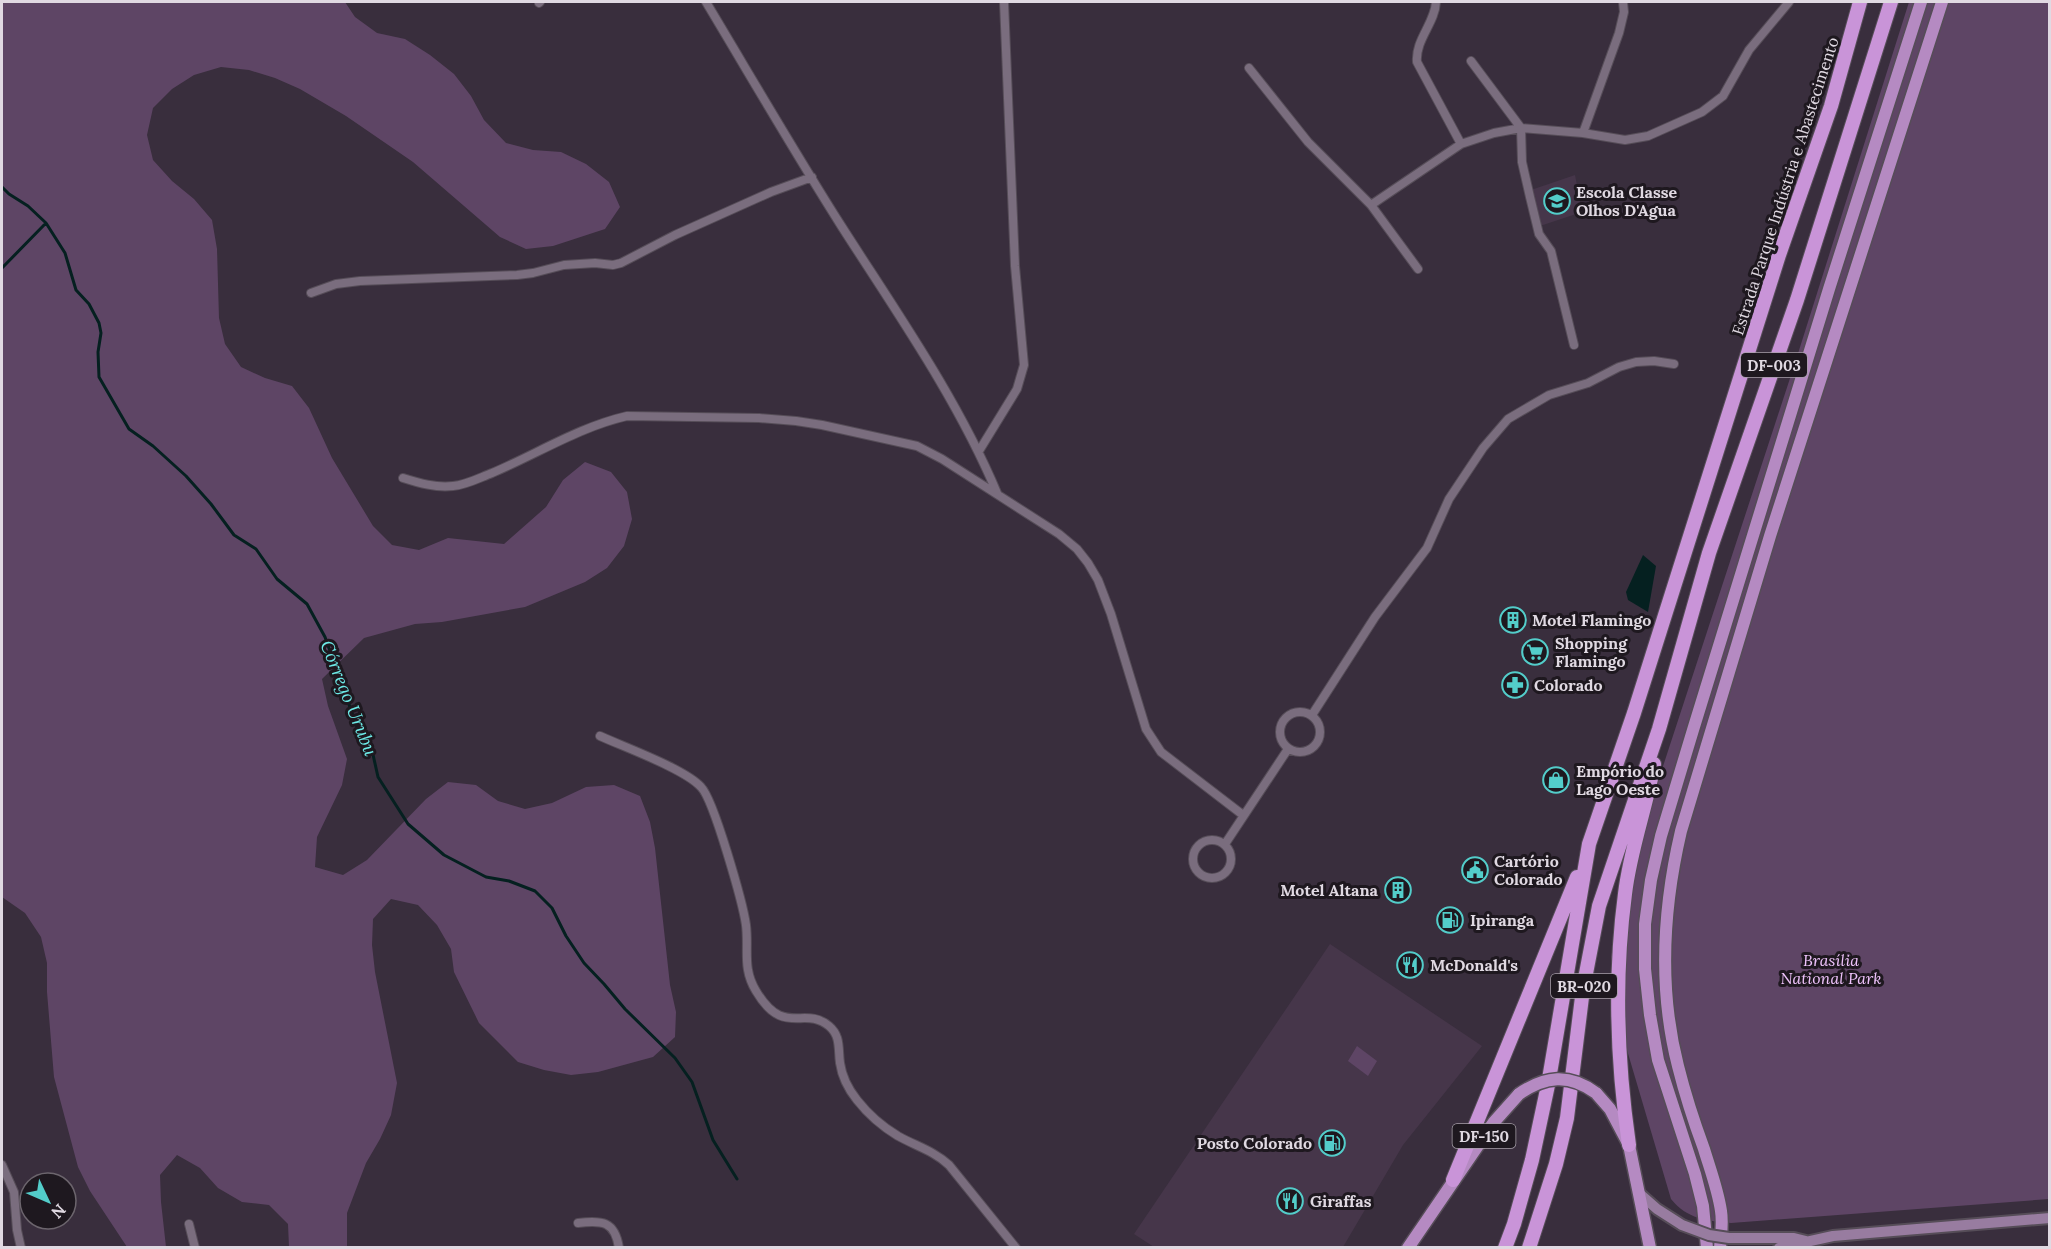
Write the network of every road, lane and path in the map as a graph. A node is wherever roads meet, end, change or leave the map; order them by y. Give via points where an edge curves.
1 (706, 2) edge
2 (1004, 2) edge
3 (1436, 2) edge
4 (1623, 2) edge
5 (1789, 2) edge
6 (1860, 2) edge
7 (1891, 2) edge
8 (1921, 2) edge
9 (1942, 2) edge
10 (1472, 61) dead end
11 (1249, 68) dead end
12 (1521, 128) junction
13 (1583, 133) junction
14 (1461, 144) junction
15 (812, 177) junction
16 (1371, 205) junction
17 (1418, 269) dead end
18 (311, 293) dead end
19 (1574, 345) dead end
20 (1674, 364) dead end
21 (979, 451) junction
22 (403, 478) dead end
23 (997, 494) junction
24 (1312, 715) junction
25 (1659, 729) junction
26 (600, 735) dead end
27 (1288, 748) junction
28 (1243, 815) junction
29 (1225, 844) junction
30 (1586, 859) junction
31 (1596, 1096) junction
32 (1629, 1145) junction
33 (2, 1164) edge
34 (1453, 1180) junction
35 (1640, 1194) junction
36 (2049, 1218) edge
37 (578, 1223) dead end
38 (189, 1224) dead end
39 (1807, 1241) junction
40 (1408, 1246) edge
41 (21, 1248) edge
42 (195, 1248) edge
43 (619, 1248) edge
44 (1016, 1248) edge
45 (1505, 1248) edge
46 (1529, 1248) edge
47 (1644, 1248) edge
48 (1650, 1248) edge
49 (1707, 1248) edge
50 (1720, 1248) edge
51 (1779, 1248) edge

1 - 15 street
2 - 21 street via 1015,266 1024,365 1017,388
3 - 14 street via 1417,62
4 - 13 street via 1619,33
5 - 13 street via 1749,50 1723,96 1702,112 1648,136 1625,140
6 - 30 highway, Estrada Parque Indústria e Abastecimento / DF-003 via 1831,106 1779,255
7 - 25 highway, DF-003 via 1797,300 1709,554
8 - 49 main road via 1693,730 1651,880 1645,935 1650,1015 1658,1060 1703,1206
9 - 50 main road via 1770,536 1671,875 1665,975 1669,1024 1677,1066 1715,1182 1722,1213
10 - 12 street
11 - 16 street via 1308,142
12 - 13 street
12 - 14 street
12 - 19 street via 1522,162 1539,234 1551,251
14 - 16 street
15 - 18 street via 613,265 572,264 517,275 380,279 336,284
15 - 21 street
16 - 17 street
20 - 24 street via 1654,361 1619,367 1588,383 1550,394 1508,419 1449,499 1426,548 1375,617
21 - 23 street
22 - 23 street via 455,486 514,464 607,420 627,416 768,418 822,425 927,451
23 - 28 street via 1059,534 1088,563 1111,614 1152,741
24 - 27 street via 1297,712 1284,720 1280,735
24 - 27 street via 1320,728 1317,743 1304,752
25 - 32 highway via 1650,786 1629,869 1621,932 1619,1052
25 - 46 highway, BR-020 via 1599,906 1583,989 1567,1118 1557,1164
26 - 44 street via 701,786 712,807 742,906 747,972 757,993 783,1018 820,1020 834,1030 843,1076 857,1100 897,1135 938,1155 949,1165
27 - 28 street
28 - 29 street
29 - 29 street via 1209,840 1196,849 1193,857 1198,872 1210,879 1228,871 1232,857
30 - 34 highway
30 - 45 highway, BR-020 via 1548,1085 1532,1160
31 - 32 main road via 1610,1109
31 - 34 main road, DF-150, bridge via 1579,1083 1541,1081 1494,1122
31 - 47 main road via 1609,1116 1622,1150
32 - 35 main road
33 - 41 street via 14,1192
34 - 40 main road, DF-150
35 - 39 main road, bridge via 1682,1225 1710,1235
35 - 48 main road
36 - 39 main road
37 - 43 street via 611,1226
38 - 42 street
39 - 51 main road

